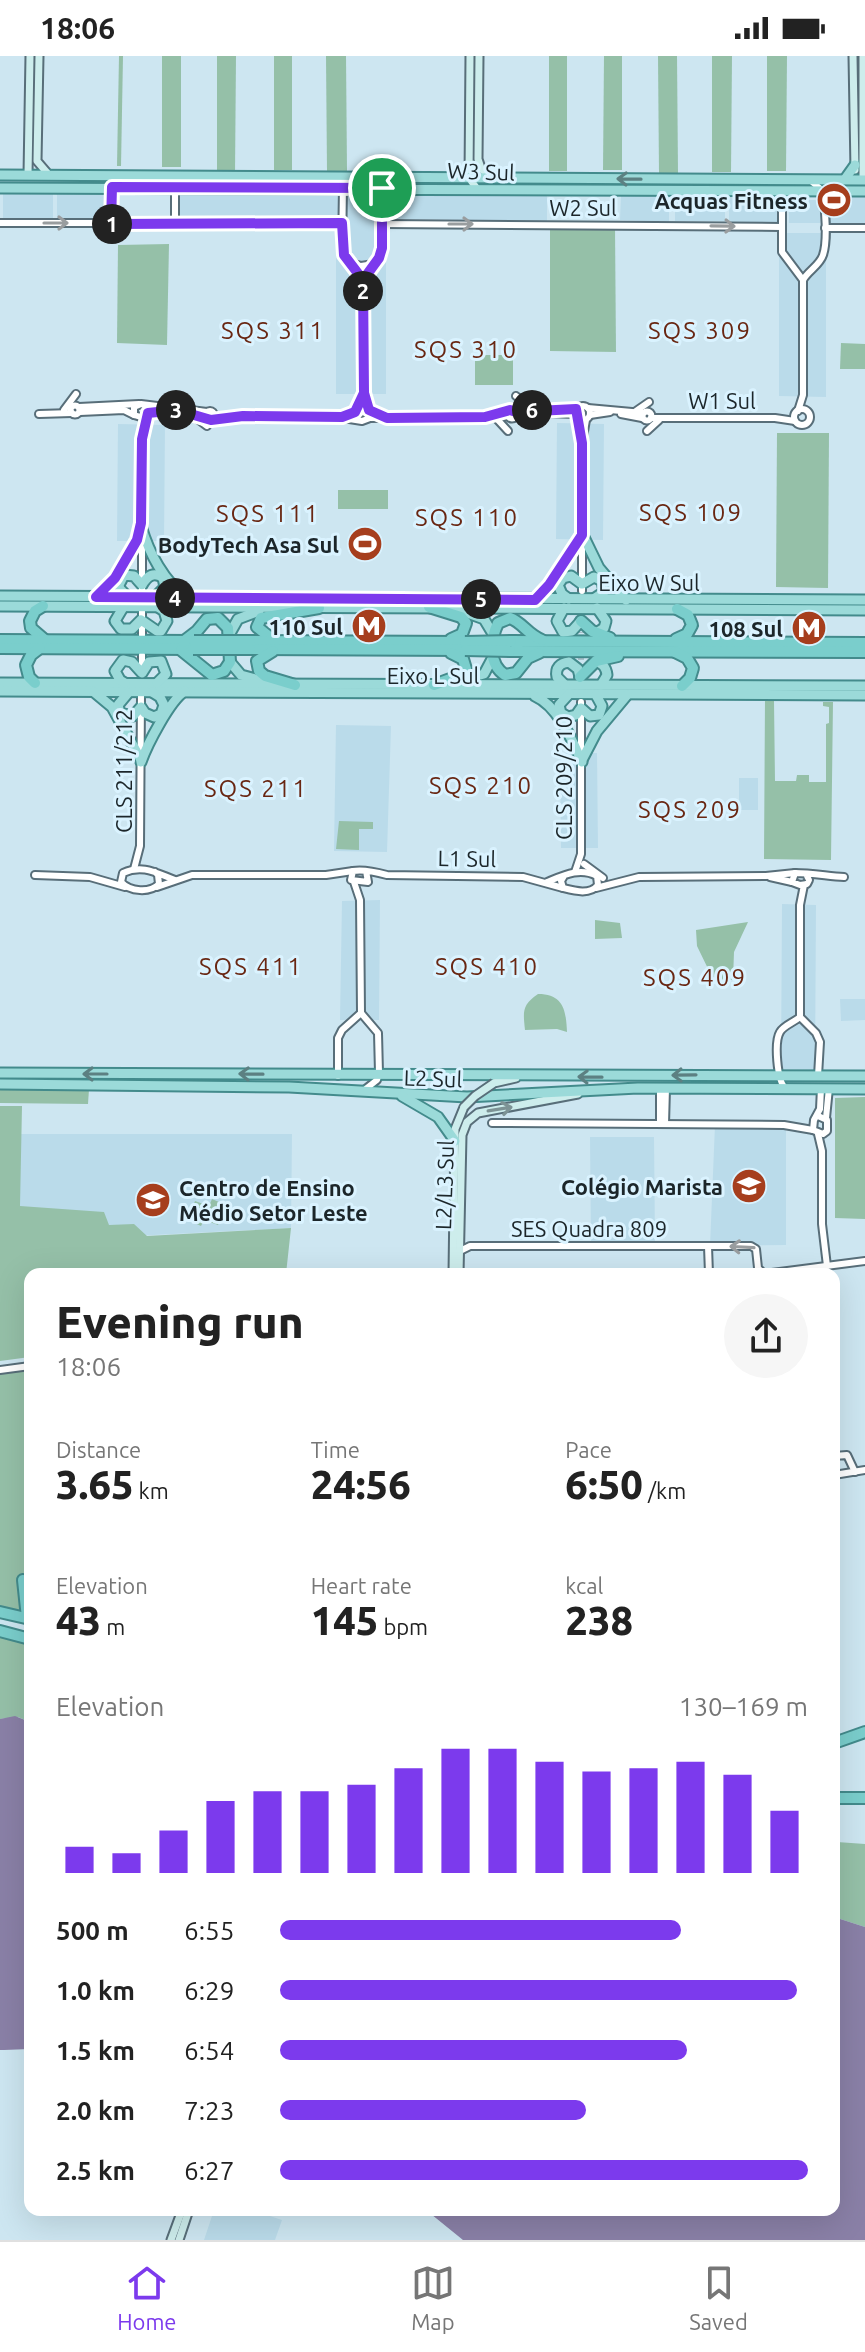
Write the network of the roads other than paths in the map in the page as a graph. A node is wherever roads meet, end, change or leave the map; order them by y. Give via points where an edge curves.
1 (30, 56) edge
2 (39, 56) edge
3 (470, 56) edge
4 (479, 56) edge
5 (853, 56) edge
6 (863, 56) edge
7 (34, 83) junction
8 (474, 83) junction
9 (859, 86) junction
10 (28, 117) junction
11 (38, 117) junction
12 (859, 118) junction
13 (474, 119) junction
14 (28, 163) joint
15 (855, 165) joint
16 (467, 174) junction
17 (0, 175) edge
18 (24, 175) junction
19 (51, 176) junction
20 (143, 176) junction
21 (375, 177) junction
22 (490, 178) junction
23 (804, 179) junction
24 (253, 183) junction
25 (860, 183) edge
26 (733, 186) junction
27 (40, 187) junction
28 (112, 187) junction
29 (343, 187) junction
30 (0, 188) edge
31 (144, 188) junction
32 (175, 188) junction
33 (382, 188) junction
34 (478, 191) junction
35 (782, 192) junction
36 (823, 192) junction
37 (0, 223) edge
38 (175, 223) junction
39 (342, 223) junction
40 (111, 224) junction
41 (383, 224) junction
42 (782, 227) junction
43 (825, 228) junction
44 (865, 228) edge
45 (349, 263) junction
46 (374, 264) junction
47 (793, 266) junction
48 (813, 266) junction
49 (363, 280) junction
50 (803, 280) junction
51 (364, 393) junction
52 (803, 395) junction
53 (516, 396) dead end
54 (649, 402) dead end
55 (72, 410) junction
56 (145, 410) junction
57 (533, 410) junction
58 (797, 412) junction
59 (356, 413) junction
60 (370, 413) junction
61 (810, 413) junction
62 (39, 414) dead end
63 (512, 414) junction
64 (582, 414) junction
65 (640, 414) junction
66 (192, 415) junction
67 (214, 415) junction
68 (136, 416) junction
69 (485, 417) junction
70 (651, 417) junction
71 (496, 418) junction
72 (775, 418) junction
73 (669, 419) junction
74 (660, 420) junction
75 (795, 421) junction
76 (207, 426) dead end
77 (508, 431) dead end
78 (647, 431) dead end
79 (142, 439) junction
80 (141, 524) junction
81 (582, 534) junction
82 (142, 588) junction
83 (582, 588) junction
84 (0, 596) edge
85 (96, 597) junction
86 (187, 598) junction
87 (535, 600) junction
88 (626, 600) junction
89 (865, 600) edge
90 (127, 602) junction
91 (156, 602) junction
92 (567, 604) junction
93 (594, 604) junction
94 (0, 606) edge
95 (43, 606) junction
96 (279, 607) junction
97 (429, 607) junction
98 (447, 607) junction
99 (319, 608) junction
100 (677, 609) junction
101 (865, 610) edge
102 (142, 615) junction
103 (581, 622) joint
104 (596, 633) junction
105 (493, 634) junction
106 (142, 635) dead end
107 (229, 635) junction
108 (0, 640) edge
109 (865, 643) edge
110 (42, 644) junction
111 (188, 645) junction
112 (276, 645) junction
113 (443, 646) junction
114 (545, 646) junction
115 (672, 646) junction
116 (633, 647) junction
117 (0, 648) edge
118 (865, 652) edge
119 (142, 655) dead end
120 (492, 659) junction
121 (581, 660) tunnel mouth
122 (596, 661) junction
123 (230, 662) junction
124 (142, 676) junction
125 (580, 678) junction
126 (0, 683) edge
127 (35, 683) junction
128 (282, 685) junction
129 (295, 685) junction
130 (434, 685) junction
131 (447, 685) junction
132 (682, 686) junction
133 (865, 686) edge
134 (127, 688) junction
135 (154, 688) junction
136 (567, 690) junction
137 (598, 690) junction
138 (0, 691) edge
139 (185, 691) junction
140 (94, 692) junction
141 (528, 694) junction
142 (628, 694) junction
143 (141, 695) dead end
144 (865, 695) edge
145 (581, 705) junction
146 (141, 707) junction
147 (141, 761) junction
148 (582, 761) junction
149 (140, 846) junction
150 (581, 854) junction
151 (584, 864) junction
152 (136, 866) junction
153 (153, 870) junction
154 (353, 871) junction
155 (370, 871) junction
156 (575, 872) junction
157 (589, 872) junction
158 (337, 873) junction
159 (795, 873) junction
160 (119, 874) junction
161 (806, 874) junction
162 (35, 875) dead end
163 (326, 875) junction
164 (387, 875) junction
165 (564, 876) junction
166 (766, 876) junction
167 (829, 876) junction
168 (600, 877) junction
169 (645, 877) junction
170 (844, 877) dead end
171 (105, 880) junction
172 (176, 880) junction
173 (626, 880) junction
174 (353, 881) junction
175 (367, 882) junction
176 (547, 882) junction
177 (617, 882) junction
178 (794, 883) junction
179 (806, 883) junction
180 (126, 887) junction
181 (157, 887) junction
182 (563, 888) junction
183 (596, 888) junction
184 (360, 900) junction
185 (800, 905) junction
186 (361, 1013) junction
187 (800, 1017) junction
188 (349, 1025) junction
189 (371, 1026) junction
190 (787, 1026) junction
191 (809, 1026) junction
192 (0, 1073) edge
193 (130, 1074) junction
194 (147, 1074) junction
195 (291, 1075) junction
196 (379, 1075) junction
197 (305, 1076) junction
198 (338, 1076) junction
199 (534, 1076) junction
200 (732, 1076) junction
201 (818, 1076) junction
202 (778, 1077) junction
203 (0, 1084) edge
204 (863, 1084) edge
205 (131, 1085) junction
206 (146, 1086) junction
207 (289, 1087) junction
208 (305, 1088) junction
209 (663, 1088) junction
210 (731, 1088) junction
211 (785, 1088) junction
212 (825, 1088) junction
213 (362, 1091) junction
214 (581, 1093) junction
215 (399, 1095) junction
216 (820, 1117) junction
217 (492, 1123) dead end
218 (662, 1124) junction
219 (792, 1125) junction
220 (827, 1131) junction
221 (816, 1132) junction
222 (455, 1141) junction
223 (822, 1151) junction
224 (460, 1239) junction
225 (470, 1246) junction
226 (708, 1246) junction
227 (460, 1251) junction
228 (865, 1261) edge
229 (827, 1266) junction
230 (453, 1268) edge
231 (459, 1268) edge
232 (709, 1268) edge
233 (759, 1268) edge
234 (805, 1268) edge
235 (24, 1367) edge
236 (0, 1370) edge
237 (840, 1456) edge
238 (865, 1470) edge
239 (852, 1471) junction
240 (840, 1474) edge
241 (23, 1580) dead end
242 (24, 1588) edge
243 (0, 1612) edge
244 (24, 1618) edge
245 (0, 1631) edge
246 (24, 1637) edge
247 (865, 1732) edge
248 (840, 1742) edge
249 (840, 1798) edge
250 (865, 1798) edge
251 (180, 2216) edge
252 (187, 2216) edge
253 (171, 2240) edge
254 (179, 2240) edge

1 - 7 main road
2 - 7 main road
3 - 8 main road
4 - 8 main road
5 - 9 main road
6 - 9 main road
7 - 10 main road
7 - 11 main road
8 - 13 main road
9 - 12 main road
10 - 11 main road
10 - 14 main road
11 - 19 main road via 37,161
12 - 15 main road
12 - 25 main road
13 - 16 main road
13 - 22 main road via 479,163
14 - 18 main road
15 - 25 main road
16 - 21 main road, W3 Sul
16 - 22 main road, W3 Sul
16 - 34 main road
17 - 18 main road, W3 Sul
18 - 19 main road, W3 Sul
18 - 27 main road
19 - 20 main road, W3 Sul
20 - 24 main road, W3 Sul
20 - 31 main road
21 - 24 main road, W3 Sul
21 - 33 street
26 -> 22 main road, W3 Sul
23 - 25 main road, W3 Sul
23 - 26 main road, W3 Sul
23 - 36 street
24 - 29 main road, W3 Sul
24 - 32 main road, W3 Sul
25 - 36 main road, W3 Sul
26 - 34 main road, W3 Sul
26 - 35 main road, W3 Sul
27 - 28 main road, W3 Sul
27 - 30 main road, W3 Sul
28 - 31 main road, W3 Sul
28 - 40 street
29 - 33 main road, W3 Sul
29 - 39 street
31 - 32 main road, W3 Sul
32 - 38 street
33 - 34 main road, W3 Sul
33 - 41 street
35 - 36 main road, W3 Sul
35 - 42 street
36 - 43 street
37 -> 40 street
38 - 39 street
38 - 40 street
39 - 45 street via 342,251
41 -> 42 street, W2 Sul
41 - 46 street via 382,248
42 - 47 street via 782,252
43 - 44 street
43 - 48 street via 823,256
45 - 46 street
45 - 49 street
46 - 49 street
47 - 48 street
47 - 50 street
48 - 50 street
49 - 51 street
50 - 52 street
51 - 59 street
51 - 60 street
52 - 58 street
52 - 61 street
53 - 57 street
54 - 65 street
55 - 55 street via 77,394
55 - 56 street
55 - 62 street
55 - 68 street via 124,410
56 - 66 street
56 - 67 street via 166,405
56 - 68 street
56 - 68 street via 133,410
56 - 79 street
57 - 63 street
57 - 64 street
58 - 61 street
58 - 72 street, W1 Sul
58 - 75 street
59 - 60 street
59 - 60 street via 362,421
59 - 67 street
60 - 69 street via 387,418
61 - 75 street via 810,422
63 - 64 street
63 - 69 street
63 - 71 street
64 - 65 street
64 - 81 street
65 - 70 street via 646,421
66 - 67 street
66 - 76 street
68 - 79 street
69 - 71 street
70 - 73 street, W1 Sul
70 - 74 street, W1 Sul
71 - 77 street
72 - 73 street, W1 Sul
72 - 75 street, W1 Sul
73 - 74 street, W1 Sul
74 - 78 street
79 - 80 street
80 - 82 street
80 - 85 main road via 121,569
80 - 86 main road via 171,585
81 - 83 street
81 - 87 main road
81 - 88 main road via 599,568
82 - 90 main road via 129,574 121,578
82 - 91 main road via 149,576 163,578 165,587
83 - 92 main road via 571,576 559,582
83 - 93 main road via 594,577 605,584
84 - 85 main road, Eixo W Sul
85 - 90 main road, Eixo W Sul
86 - 87 main road, Eixo W Sul
86 - 91 main road, Eixo W Sul
87 - 92 main road, Eixo W Sul
88 - 89 main road, Eixo W Sul
88 - 93 main road, Eixo W Sul
90 - 91 main road, Eixo W Sul
90 - 95 main road, Eixo W Sul
90 - 102 main road via 115,621 121,629 132,629
91 - 96 main road, Eixo W Sul
91 - 102 main road via 167,616 161,631 152,630
92 - 93 main road, Eixo W Sul
92 - 98 main road, Eixo W Sul
92 - 103 main road via 557,621 563,632
93 - 100 main road, Eixo W Sul
93 - 104 main road via 606,621
94 - 95 main road, Eixo W Sul
95 - 110 highway via 30,621
96 - 99 main road, Eixo W Sul
96 - 107 main road via 238,619
97 - 98 main road, Eixo W Sul
97 - 99 main road, Eixo W Sul
97 - 113 highway via 466,623 462,634
98 - 105 main road via 484,619
99 - 112 highway via 261,618 259,632
100 - 101 main road, Eixo W Sul
100 - 115 highway via 692,625
102 - 106 street
103 - 104 highway
104 - 116 highway
105 - 114 highway via 498,623 510,618
105 - 120 highway
107 - 111 highway via 225,623 215,617 207,619
107 - 123 highway
108 - 110 highway
109 - 115 highway
110 - 111 highway
110 - 117 highway
110 - 127 highway via 26,665
111 - 112 highway, bridge
111 - 123 highway via 212,675
112 - 113 highway
112 - 129 highway via 256,666 265,676
113 - 114 highway, bridge
113 - 130 highway via 463,659 466,669
114 - 116 highway
114 - 120 highway via 511,675 500,672
115 - 116 highway
115 - 118 highway
115 - 132 highway via 693,668
116 - 122 highway
119 - 124 street
120 - 131 main road via 479,677
121 - 125 street
122 - 125 highway
122 - 137 main road via 607,670
123 - 128 main road via 241,675
124 - 134 main road via 132,662 119,662 116,675
124 - 135 main road via 149,662 161,661 166,674
125 - 136 main road via 569,662 560,665 557,677
126 - 127 main road, Eixo L Sul
127 - 134 main road, Eixo L Sul
128 - 129 main road, Eixo L Sul
128 - 135 main road, Eixo L Sul
129 - 130 main road, Eixo L Sul
130 - 131 main road, Eixo L Sul
131 - 136 main road, Eixo L Sul
132 - 133 main road, Eixo L Sul
132 - 137 main road, Eixo L Sul
134 - 135 main road, Eixo L Sul
134 - 140 main road, Eixo L Sul
134 - 146 main road via 119,700 120,713 133,716
135 - 139 main road, Eixo L Sul
135 - 146 main road via 163,701 161,714 149,716
136 - 137 main road, Eixo L Sul
136 - 141 main road, Eixo L Sul
136 - 145 main road via 561,713 572,717
137 - 142 main road, Eixo L Sul
137 - 145 main road via 599,715 590,716
138 - 140 main road, Eixo L Sul
139 - 141 main road, Eixo L Sul
139 - 147 main road
140 - 147 main road via 112,707
141 - 148 main road via 553,710
142 - 144 main road, Eixo L Sul
142 - 148 main road via 597,731
143 - 146 street, CLS 211/212
145 - 148 street, CLS 209/210
146 - 147 street, CLS 211/212
147 - 149 street, CLS 211/212
148 - 150 street, CLS 209/210
149 - 152 street, CLS 211/212
149 - 153 street, CLS 211/212
150 - 151 street, CLS 209/210
150 - 156 street, CLS 209/210
151 - 157 street, CLS 209/210
151 - 168 street
152 - 153 street
152 - 160 street
153 - 172 street
153 - 181 street, CLS 211/212
154 - 155 street
154 - 158 street
154 - 174 street
155 - 158 street
155 - 164 street, L1 Sul
155 - 175 street
156 - 157 street, L1 Sul
156 - 165 street, L1 Sul
157 - 168 street
158 - 163 street
159 - 161 street
159 - 166 street
159 - 178 street
160 - 171 street
160 - 180 street
161 - 167 street
161 - 179 street
162 - 171 street
163 - 172 street via 192,875
163 - 174 street
164 - 175 street, L1 Sul
164 - 176 street, L1 Sul
165 - 176 street, L1 Sul
165 - 182 street
166 - 169 street
166 - 178 street
167 - 170 street
167 - 179 street
168 - 177 street
168 - 183 street
169 - 173 street
169 - 173 street via 638,869
171 - 180 street
172 - 181 street
173 - 177 street
174 - 175 street
174 - 184 street
175 - 184 street
176 - 182 street, L1 Sul
177 - 183 street
178 - 179 street
178 - 185 street
179 - 185 street
180 - 181 street
182 - 183 street
184 - 186 street
185 - 187 street
186 - 188 street
186 - 189 street
187 - 190 street
187 - 191 street
188 - 189 street
188 - 198 street via 338,1038
189 - 196 street via 378,1033
190 - 191 street
190 - 202 street via 778,1036
191 - 201 street via 820,1042
193 -> 192 main road, L2 Sul
193 - 194 main road, L2 Sul
193 - 205 main road
195 -> 194 main road, L2 Sul
194 - 206 main road via 142,1080
195 - 197 main road, L2 Sul
195 - 207 main road
196 - 198 main road, L2 Sul
196 - 199 main road, L2 Sul
196 - 213 street
197 - 198 main road, L2 Sul
197 - 208 main road
200 -> 199 main road, L2 Sul
199 - 222 main road, L2/L3 Sul, bridge via 494,1083 475,1096 456,1122
200 - 202 main road, L2 Sul
200 - 210 main road
201 - 202 main road, L2 Sul
201 - 204 main road, L2 Sul via 853,1076
202 - 211 street
203 - 205 main road, L2 Sul
204 - 212 main road, L2 Sul
205 - 206 main road, L2 Sul
206 - 207 main road, L2 Sul
207 - 208 main road, L2 Sul
208 - 213 main road, L2 Sul
209 - 210 main road, L2 Sul
209 - 214 main road, L2 Sul
209 - 218 street
210 - 211 main road, L2 Sul
211 - 212 main road, L2 Sul
212 - 216 street
213 - 215 main road, L2 Sul
214 - 215 main road, L2 Sul
224 -> 214 main road, L2/L3 Sul via 461,1144 467,1122 478,1113
215 - 222 main road via 438,1117
216 - 219 street
216 - 220 street
216 - 221 street
217 - 218 street
218 - 219 street
219 - 221 street
220 - 221 street
220 - 223 street
221 - 223 street
222 - 230 main road, L2/L3 Sul
223 - 229 street
224 - 225 street
224 - 227 main road, L2/L3 Sul
225 - 226 street, SES Quadra 809
225 - 227 street, SES Quadra 809
226 - 232 street
233 -> 226 street, SES Quadra 809 via 754,1247
227 - 231 main road, L2/L3 Sul
228 - 229 street, SES Quadra 809
229 - 234 street, SES Quadra 809
235 - 236 street
237 - 239 street via 847,1455
238 - 239 street
239 - 240 street
241 - 242 highway
243 - 244 highway
245 - 246 highway
247 - 248 highway
249 - 250 highway
251 - 253 main road
252 - 254 main road

